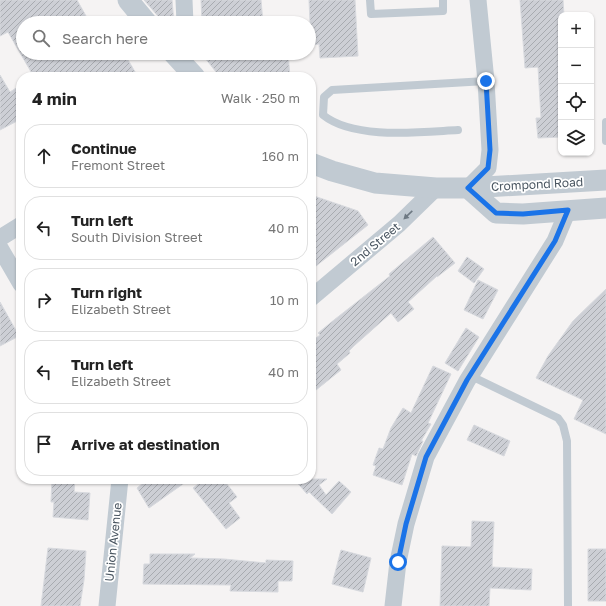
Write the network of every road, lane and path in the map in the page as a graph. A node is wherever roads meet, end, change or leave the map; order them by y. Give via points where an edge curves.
1 (128, 0) edge
2 (184, 0) edge
3 (370, 0) edge
4 (443, 0) edge
5 (478, 0) edge
6 (141, 16) edge
7 (185, 16) edge
8 (486, 81) junction
9 (606, 122) edge
10 (458, 130) dead end
11 (606, 141) edge
12 (316, 165) edge
13 (606, 180) edge
14 (436, 188) junction
15 (468, 188) junction
16 (606, 208) edge
17 (568, 210) junction
18 (16, 228) edge
19 (0, 238) edge
20 (0, 248) edge
21 (16, 275) edge
22 (316, 294) edge
23 (470, 376) junction
24 (119, 484) edge
25 (107, 606) edge
26 (393, 606) edge
27 (568, 606) edge

1 - 6 street
2 - 7 street
3 - 4 lane via 371,14 443,11
5 - 8 street
8 - 10 lane via 332,90 324,97 323,116 332,122 356,129 392,134
8 - 15 street via 490,150 488,168
9 - 11 lane
12 - 14 street, Crompond Road via 375,183
13 - 15 street, Crompond Road
14 - 15 street, Crompond Road
14 -> 22 street, 2nd Street via 399,224
15 - 17 street via 496,213 523,214
16 - 17 street
17 - 23 street via 555,241
18 - 19 street
20 - 21 street
23 - 26 street via 426,457 406,524
23 - 27 lane via 558,418 563,425 567,441
24 - 25 street, Union Avenue

